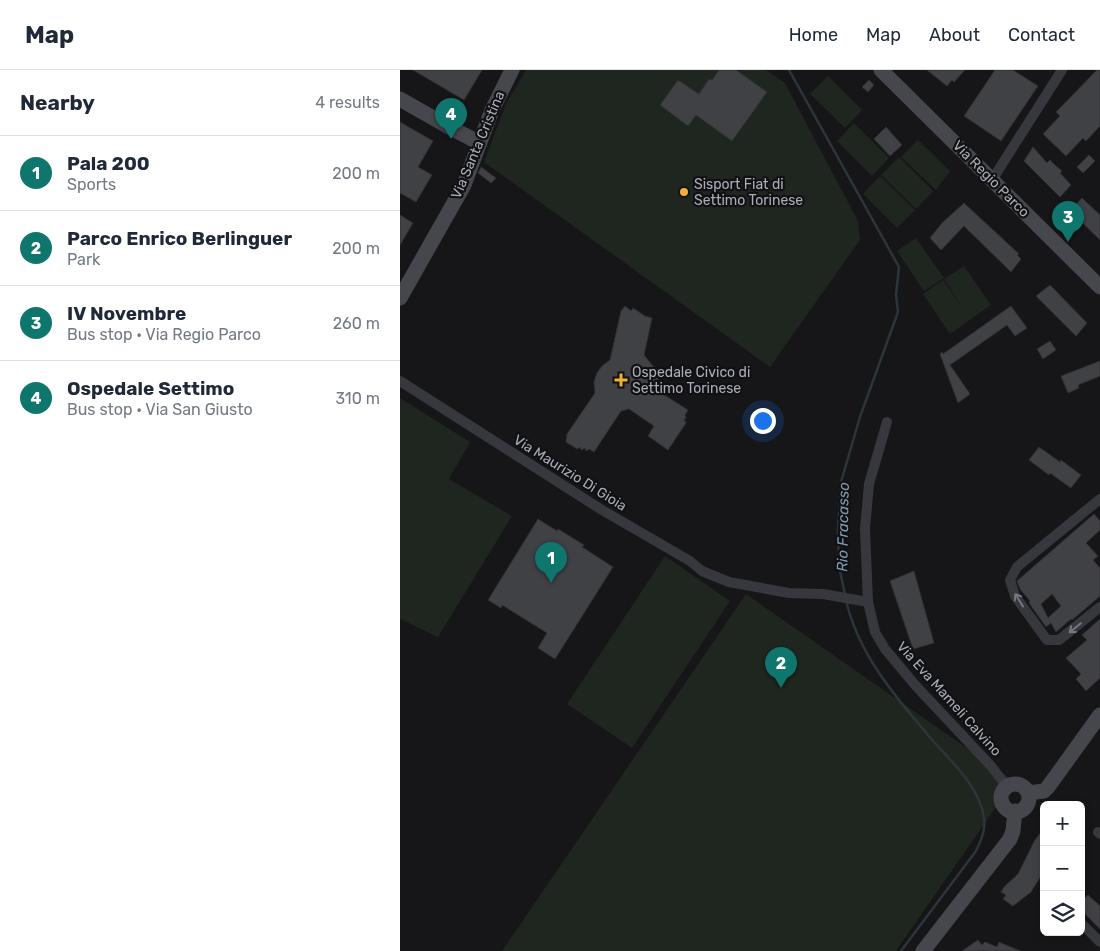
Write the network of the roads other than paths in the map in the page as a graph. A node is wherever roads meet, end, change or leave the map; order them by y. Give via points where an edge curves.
1 (512, 70) edge
2 (881, 70) edge
3 (1062, 70) edge
4 (400, 99) edge
5 (480, 142) junction
6 (992, 180) junction
7 (1100, 287) edge
8 (400, 298) edge
9 (400, 381) edge
10 (887, 422) dead end
11 (1100, 499) edge
12 (868, 602) junction
13 (1100, 607) edge
14 (1100, 715) edge
15 (1007, 787) junction
16 (1028, 793) junction
17 (1015, 811) junction
18 (1085, 927) edge
19 (1100, 942) edge
20 (924, 951) edge

1 - 5 street, Via Santa Cristina
2 - 6 street, Via Regio Parco
3 - 6 street
4 - 5 street
5 - 8 street, Via Santa Cristina via 464,185
6 - 7 street, Via Regio Parco
9 - 12 street, Via Maurizio Di Gioia via 702,571 729,582
10 - 12 street, Via Eva Mameli Calvino via 869,484 865,530
13 -> 11 street via 1059,640 1047,640 1015,596 1010,580 1017,567
12 - 15 street, Via Eva Mameli Calvino via 875,632 885,649
14 - 16 street via 1048,788
15 - 16 street via 1015,784 1024,786
15 - 17 street via 1002,802
16 - 17 street via 1026,806
17 - 20 street via 1010,839
18 - 19 street

